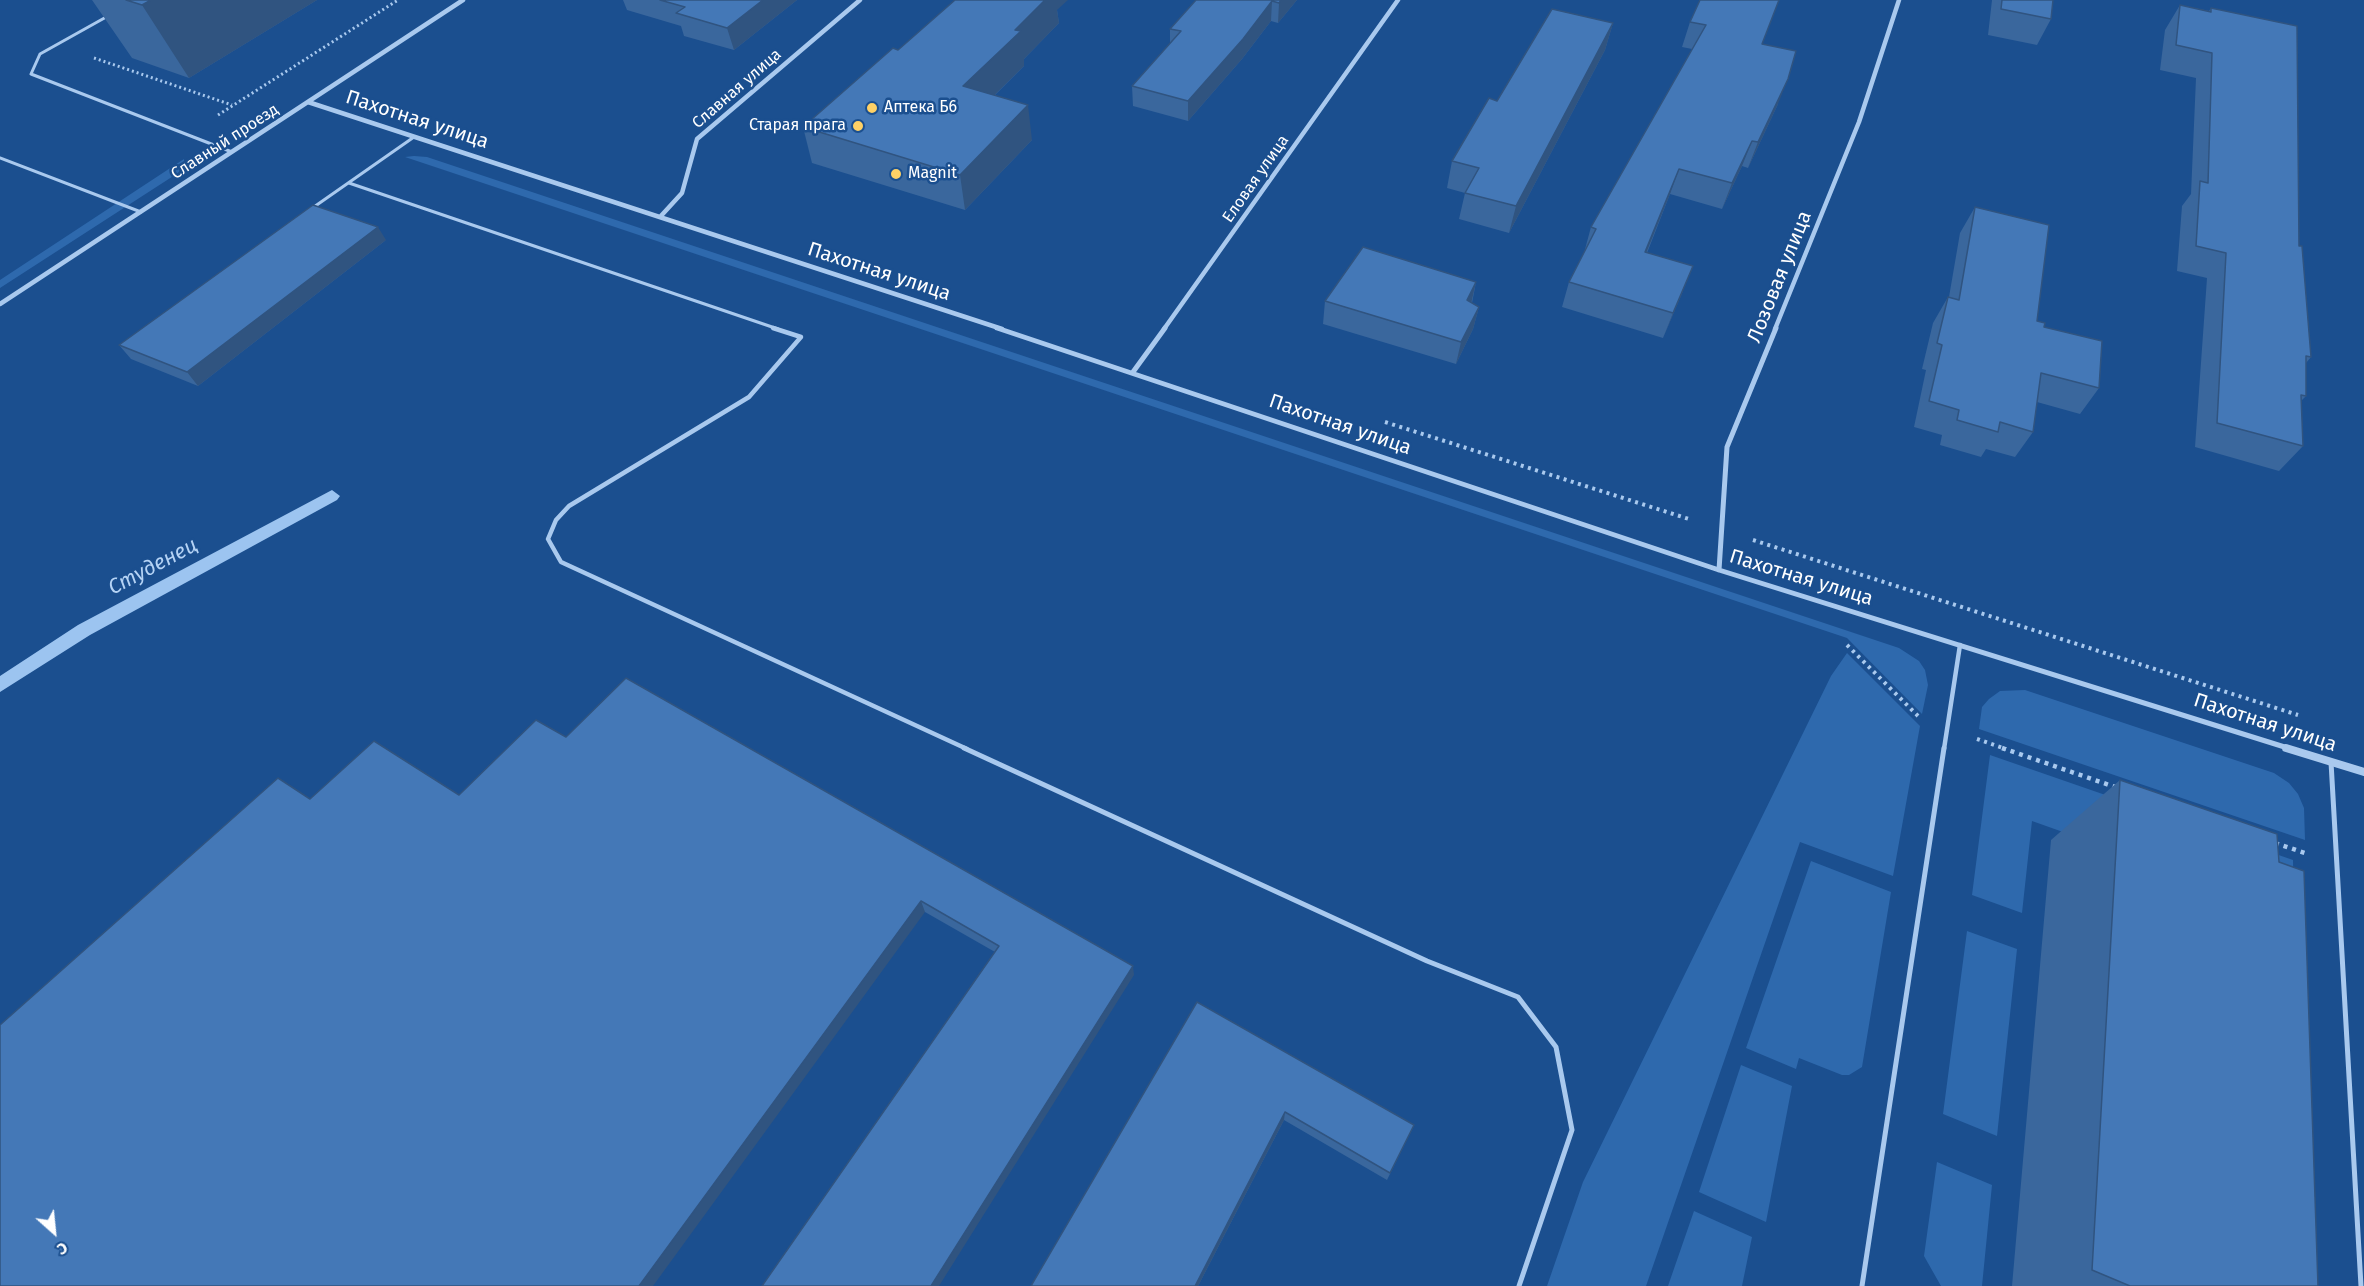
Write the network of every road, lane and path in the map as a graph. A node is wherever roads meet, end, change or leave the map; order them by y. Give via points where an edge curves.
1 (463, 0) edge
2 (860, 0) edge
3 (1398, 0) edge
4 (1899, 0) edge
5 (118, 11) dead end
6 (92, 51) dead end
7 (308, 102) junction
8 (233, 105) dead end
9 (414, 137) junction
10 (232, 152) junction
11 (0, 158) edge
12 (349, 183) junction
13 (310, 210) edge
14 (141, 212) junction
15 (660, 217) junction
16 (0, 304) edge
17 (1133, 372) junction
18 (1719, 570) junction
19 (1846, 644) dead end
20 (1960, 645) junction
21 (1948, 729) junction
22 (2331, 761) junction
23 (2364, 772) edge
24 (2119, 788) edge
25 (2266, 840) edge
26 (2337, 864) junction
27 (1519, 1286) edge
28 (1862, 1286) edge
29 (2361, 1286) edge

1 - 7 street, Славный проезд
2 - 15 street, Славная улица via 697,139 682,193
3 - 17 street, Еловая улица
4 - 18 street, Лозовая улица via 1859,122 1727,447
5 - 10 lane via 40,54 31,74
6 - 8 path via 95,58
7 - 9 street, Пахотная улица
7 - 10 street, Славный проезд
9 - 12 lane
9 - 15 street, Пахотная улица
10 - 14 street, Славный проезд
11 - 14 lane
12 - 13 lane
12 - 27 lane via 801,337 749,397 570,506 556,520 548,539 561,562 1427,962 1518,997 1556,1047 1572,1130
14 - 16 street, Славный проезд
15 - 17 street, Пахотная улица
17 - 18 street, Пахотная улица
18 - 20 street, Пахотная улица
19 - 21 path via 1922,720
20 - 21 lane
20 - 22 street, Пахотная улица
21 - 24 path
21 - 28 lane
22 - 23 street, Пахотная улица
22 - 26 lane
25 - 26 path
26 - 29 lane

